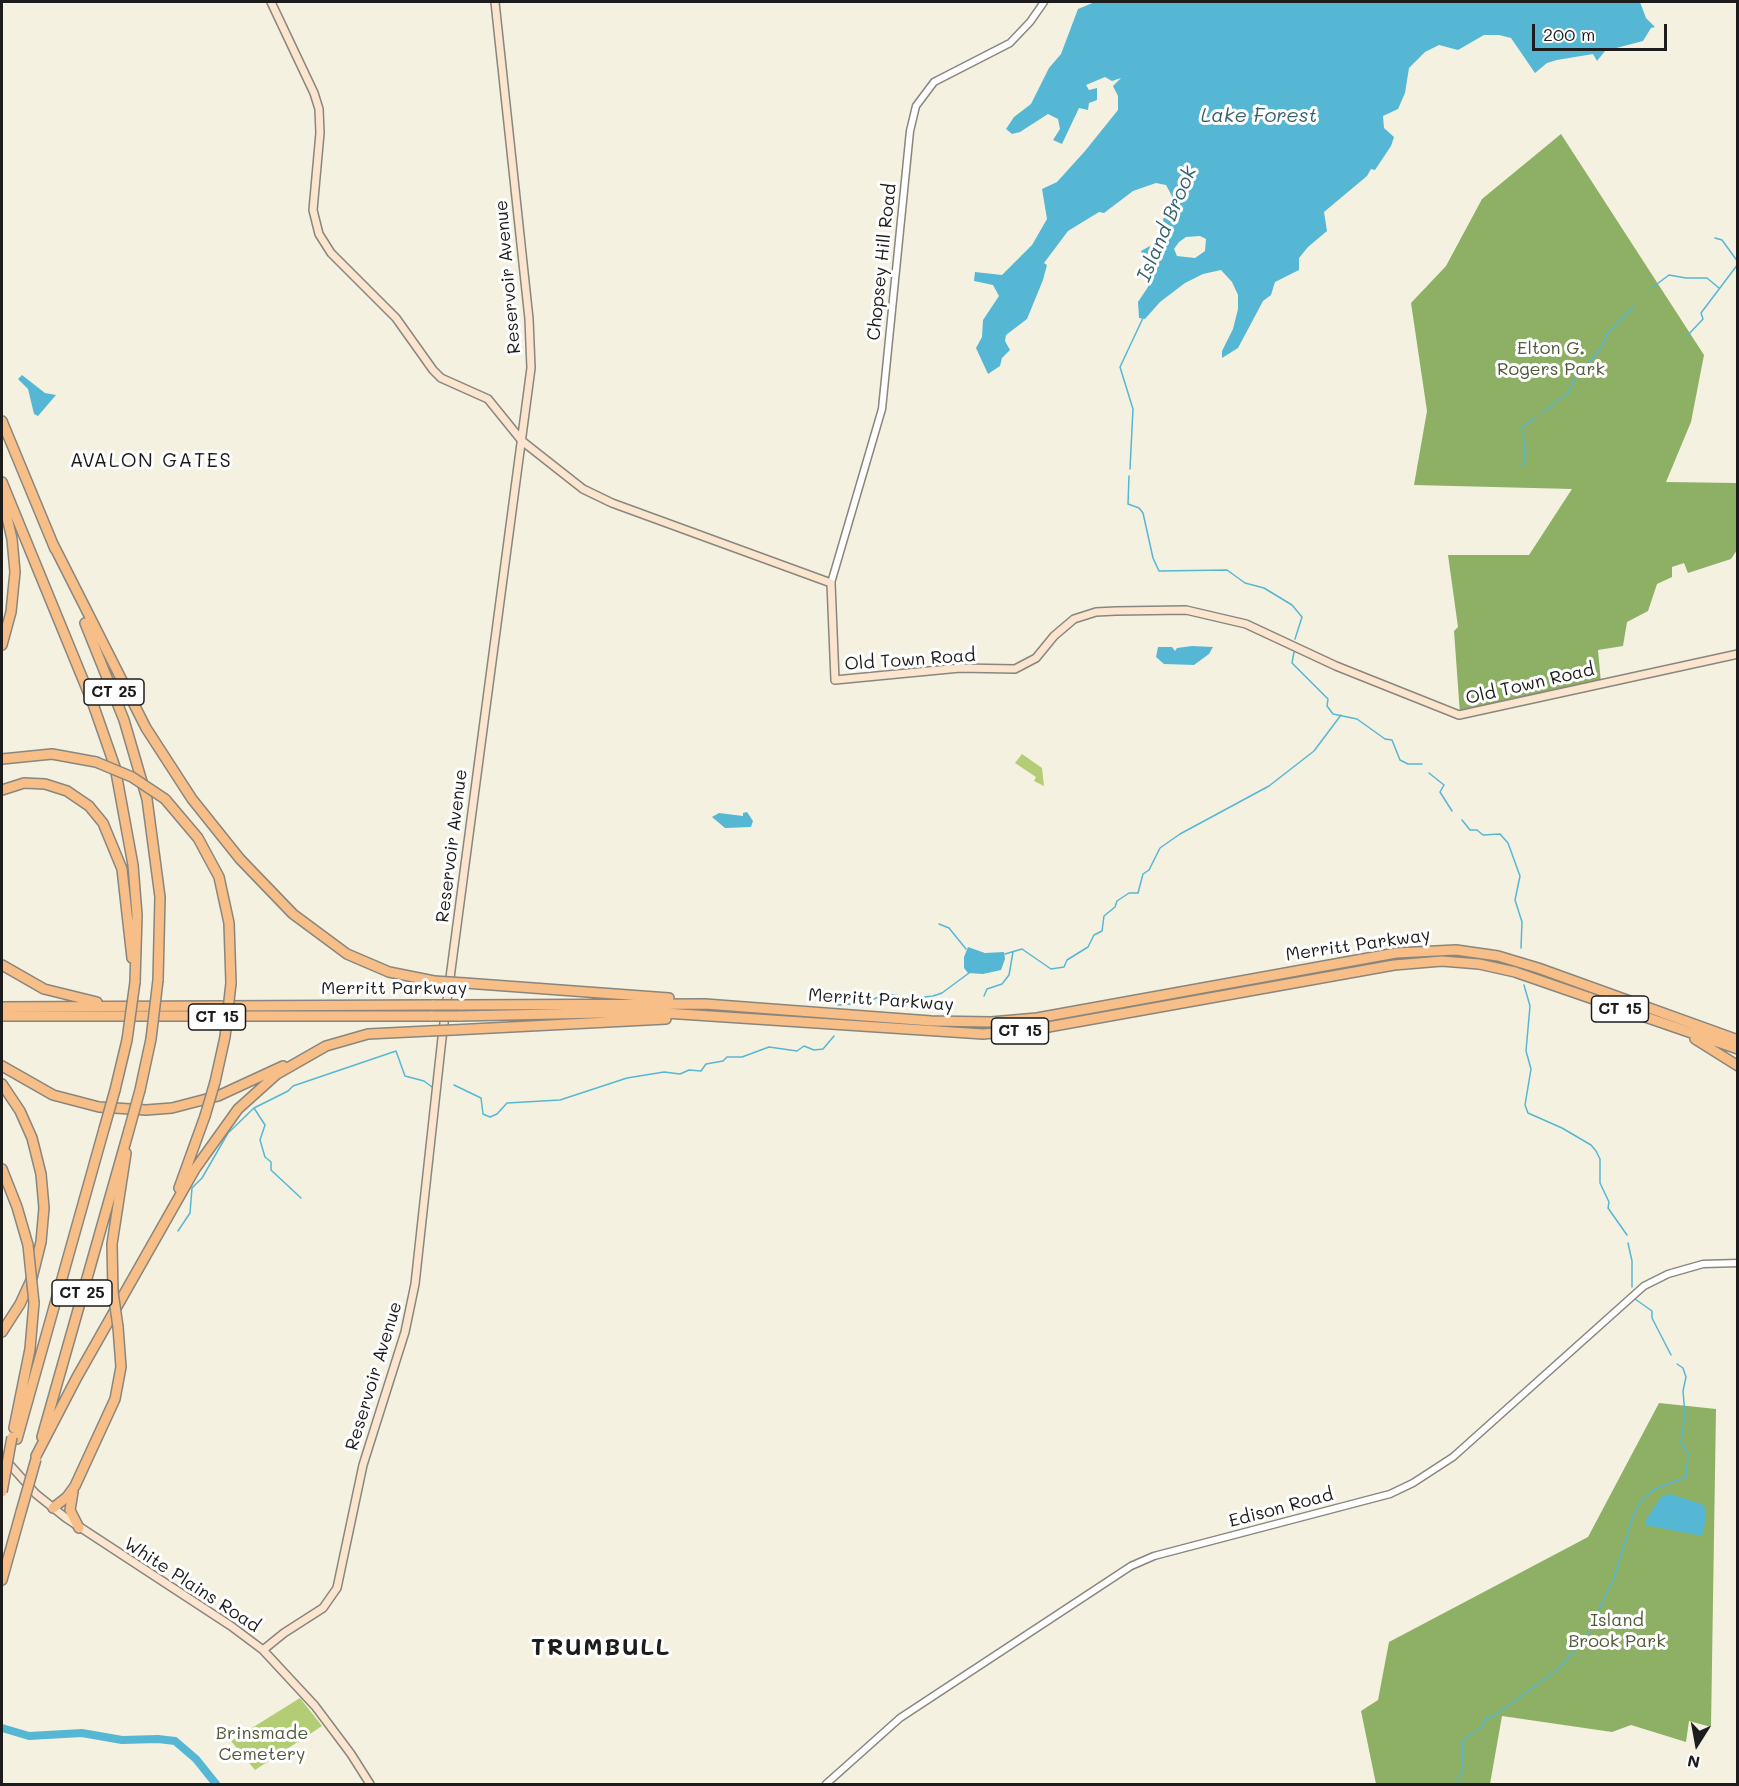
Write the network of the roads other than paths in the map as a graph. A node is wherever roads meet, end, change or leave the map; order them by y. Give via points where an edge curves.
1 (271, 2) edge
2 (495, 2) edge
3 (1044, 2) edge
4 (2, 421) edge
5 (522, 441) junction
6 (2, 482) edge
7 (2, 495) edge
8 (53, 544) junction
9 (831, 584) junction
10 (2, 645) edge
11 (1737, 654) edge
12 (2, 759) edge
13 (2, 790) edge
14 (2, 965) edge
15 (135, 982) junction
16 (120, 1006) junction
17 (2, 1007) edge
18 (740, 1007) junction
19 (2, 1016) edge
20 (747, 1018) junction
21 (1695, 1024) junction
22 (1669, 1026) junction
23 (1737, 1033) edge
24 (1737, 1041) edge
25 (326, 1047) junction
26 (1737, 1049) edge
27 (2, 1066) edge
28 (1737, 1066) edge
29 (2, 1084) edge
30 (129, 1130) junction
31 (2, 1170) edge
32 (148, 1253) junction
33 (1737, 1263) edge
34 (2, 1332) edge
35 (14, 1438) junction
36 (2, 1456) edge
37 (36, 1458) junction
38 (77, 1481) junction
39 (2, 1493) edge
40 (53, 1508) junction
41 (79, 1528) junction
42 (2, 1580) edge
43 (263, 1650) junction
44 (370, 1785) edge
45 (826, 1785) edge

1 - 5 main road via 319,109 313,206 319,234 339,262 396,318 433,370 441,378 488,399
2 - 5 main road, Reservoir Avenue via 531,340
3 - 9 street, Chopsey Hill Road via 1010,42 934,82 916,106 910,131 882,409
4 - 8 highway, CT 25
5 - 9 main road via 592,494
5 - 43 main road, Reservoir Avenue via 409,1319 363,1465 336,1588 323,1608
6 - 15 highway, CT 25 via 96,713 117,775 134,874
7 - 10 highway via 15,572 11,612
8 - 18 highway, bridge via 146,728 192,799 240,859 293,914 347,954 388,972 434,981 726,1002
8 - 30 highway, CT 25, bridge via 119,704 143,782 159,880 159,980 151,1039
9 - 11 main road, Old Town Road via 835,680 951,669 1015,669 1036,658 1074,619 1096,612 1126,610 1186,610 1246,624 1336,666 1459,715
12 - 32 highway, bridge via 46,754 96,762 128,774 165,799 198,838 219,877 229,923 231,983 225,1037 215,1083 183,1179
13 - 15 highway via 24,783 67,791 89,806 103,823 117,850 123,875
14 - 16 highway via 44,989
15 - 35 highway, CT 25, bridge via 115,1090
16 - 17 highway, Merritt Parkway / CT 15
16 - 18 highway, Merritt Parkway / CT 15, bridge via 637,1003
18 - 21 highway, Merritt Parkway / CT 15 via 991,1022 1037,1018 1396,953 1456,950 1512,960
19 - 20 highway, Merritt Parkway / CT 15, bridge via 650,1012
20 - 22 highway, Merritt Parkway / CT 15 via 955,1033 1012,1032 1382,967 1442,961 1515,972
20 - 25 highway, bridge via 615,1020 368,1034
21 - 23 highway
21 - 24 highway, Merritt Parkway / CT 15
22 - 26 highway, Merritt Parkway / CT 15
22 - 28 highway
25 - 27 highway via 218,1096 146,1110 99,1107 53,1095
25 - 32 highway via 277,1074 224,1125
29 - 34 highway via 32,1138 44,1199 43,1234 32,1278
30 - 37 highway, CT 25
30 - 38 highway, bridge via 112,1244 121,1359 117,1391
31 - 35 highway, bridge via 28,1245 34,1303
32 - 37 highway
33 - 45 street, Edison Road via 1703,1264 1644,1286 1453,1457 1413,1483 1390,1494 1154,1556 1131,1566 900,1718
35 - 39 highway, CT 25, bridge
36 - 40 main road, White Plains Road via 19,1478
37 - 42 highway, CT 25, bridge
38 - 40 highway via 68,1497
38 - 41 highway via 70,1506
40 - 41 main road, White Plains Road
41 - 43 main road, White Plains Road
43 - 44 main road, White Plains Road via 315,1706

